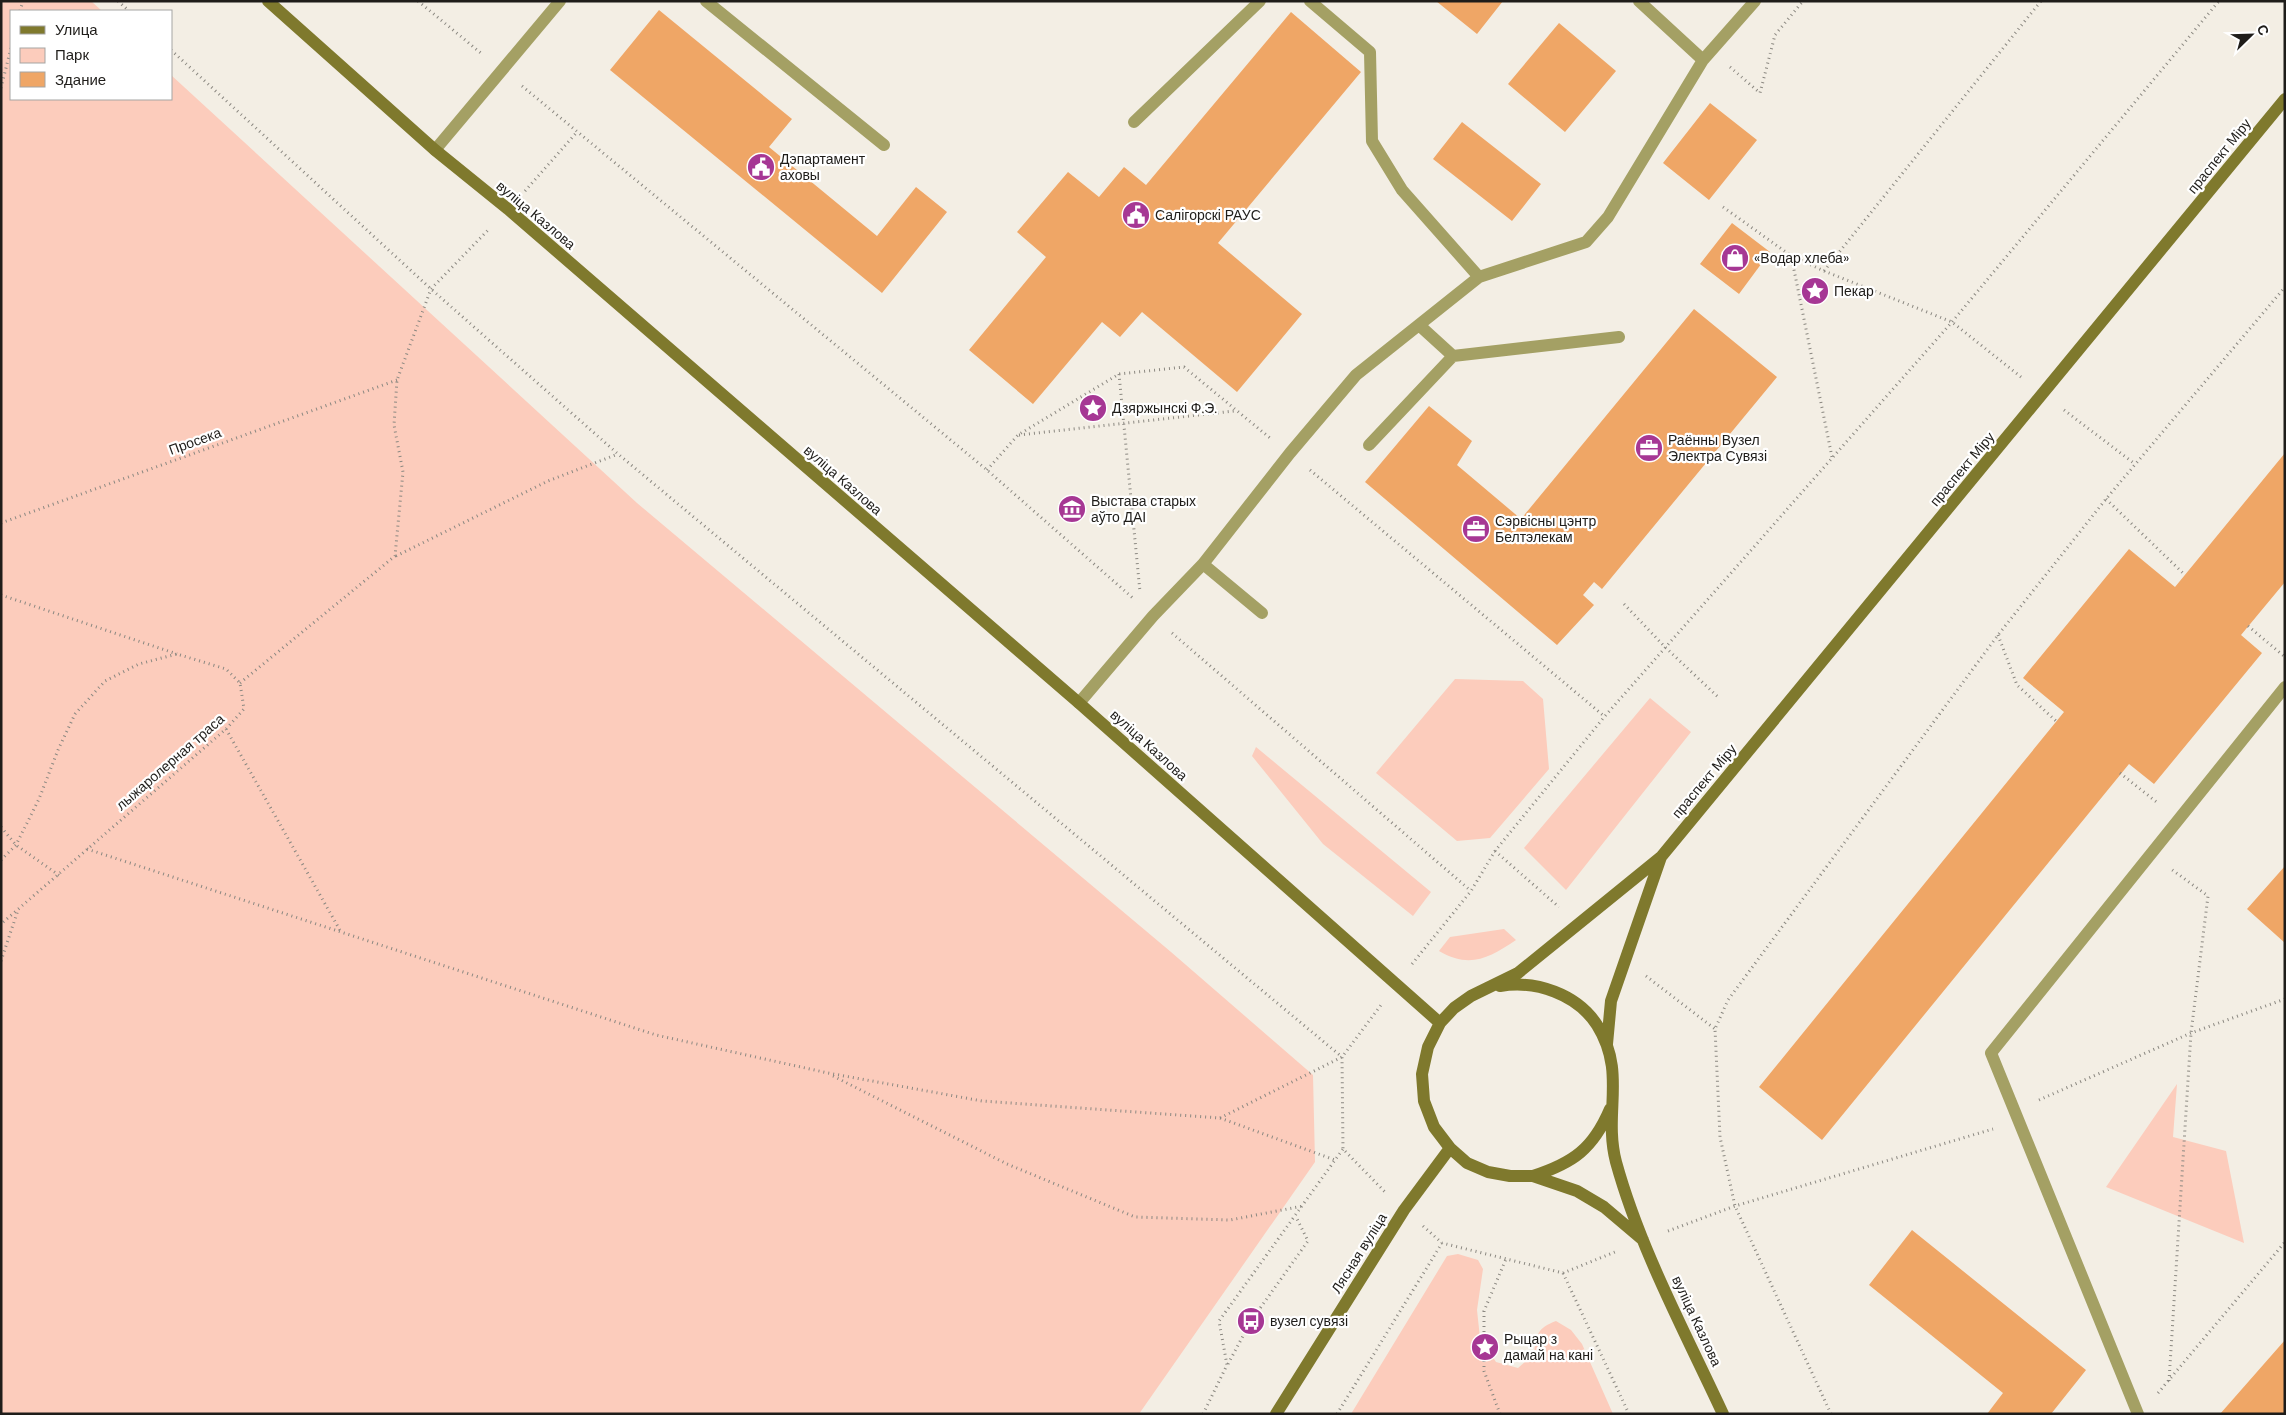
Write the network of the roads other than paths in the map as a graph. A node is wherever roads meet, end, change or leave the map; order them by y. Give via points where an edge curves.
1 (268, 1) edge
2 (560, 1) edge
3 (706, 1) edge
4 (1260, 1) edge
5 (1310, 1) edge
6 (1639, 1) edge
7 (1755, 1) edge
8 (1703, 60) junction
9 (2285, 99) edge
10 (1134, 122) dead end
11 (884, 145) dead end
12 (435, 150) junction
13 (1479, 277) junction
14 (1419, 324) junction
15 (1618, 337) dead end
16 (1453, 356) junction
17 (1369, 445) dead end
18 (1203, 564) junction
19 (1262, 614) dead end
20 (2285, 687) edge
21 (1079, 703) junction
22 (1661, 857) junction
23 (1490, 988) junction
24 (1440, 1024) junction
25 (1607, 1044) junction
26 (1612, 1105) junction
27 (1450, 1148) junction
28 (1533, 1176) junction
29 (1643, 1240) junction
30 (1276, 1414) edge
31 (1723, 1414) edge
32 (2138, 1414) edge

1 - 12 main road, вуліца Казлова
2 - 12 lane
3 - 11 lane
4 - 10 lane
5 - 13 lane via 1370,52 1372,141 1402,190
6 - 8 lane
7 - 8 lane
8 - 13 lane via 1608,218 1586,242
9 - 22 main road, праспект Міру
12 - 21 main road, вуліца Казлова
13 - 14 lane
14 - 16 lane
14 - 18 lane via 1356,375
15 - 16 lane
16 - 17 lane
18 - 19 lane
18 - 21 lane via 1153,616
20 - 32 lane via 1991,1053
21 - 24 main road, вуліца Казлова
22 - 23 main road via 1518,974
22 - 25 main road via 1612,1001
23 - 24 main road via 1454,1008
23 - 25 main road via 1513,984 1537,986 1560,993 1579,1006
24 - 27 main road via 1428,1047 1422,1074 1424,1101 1434,1127
25 - 26 main road via 1615,1084
26 - 28 main road via 1601,1130 1583,1152 1559,1168
26 - 29 main road, вуліца Казлова via 1616,1162
27 - 28 main road via 1488,1172
27 - 30 main road, Лясная вуліца via 1404,1210
28 - 29 main road via 1577,1191 1604,1207
29 - 31 main road, вуліца Казлова

